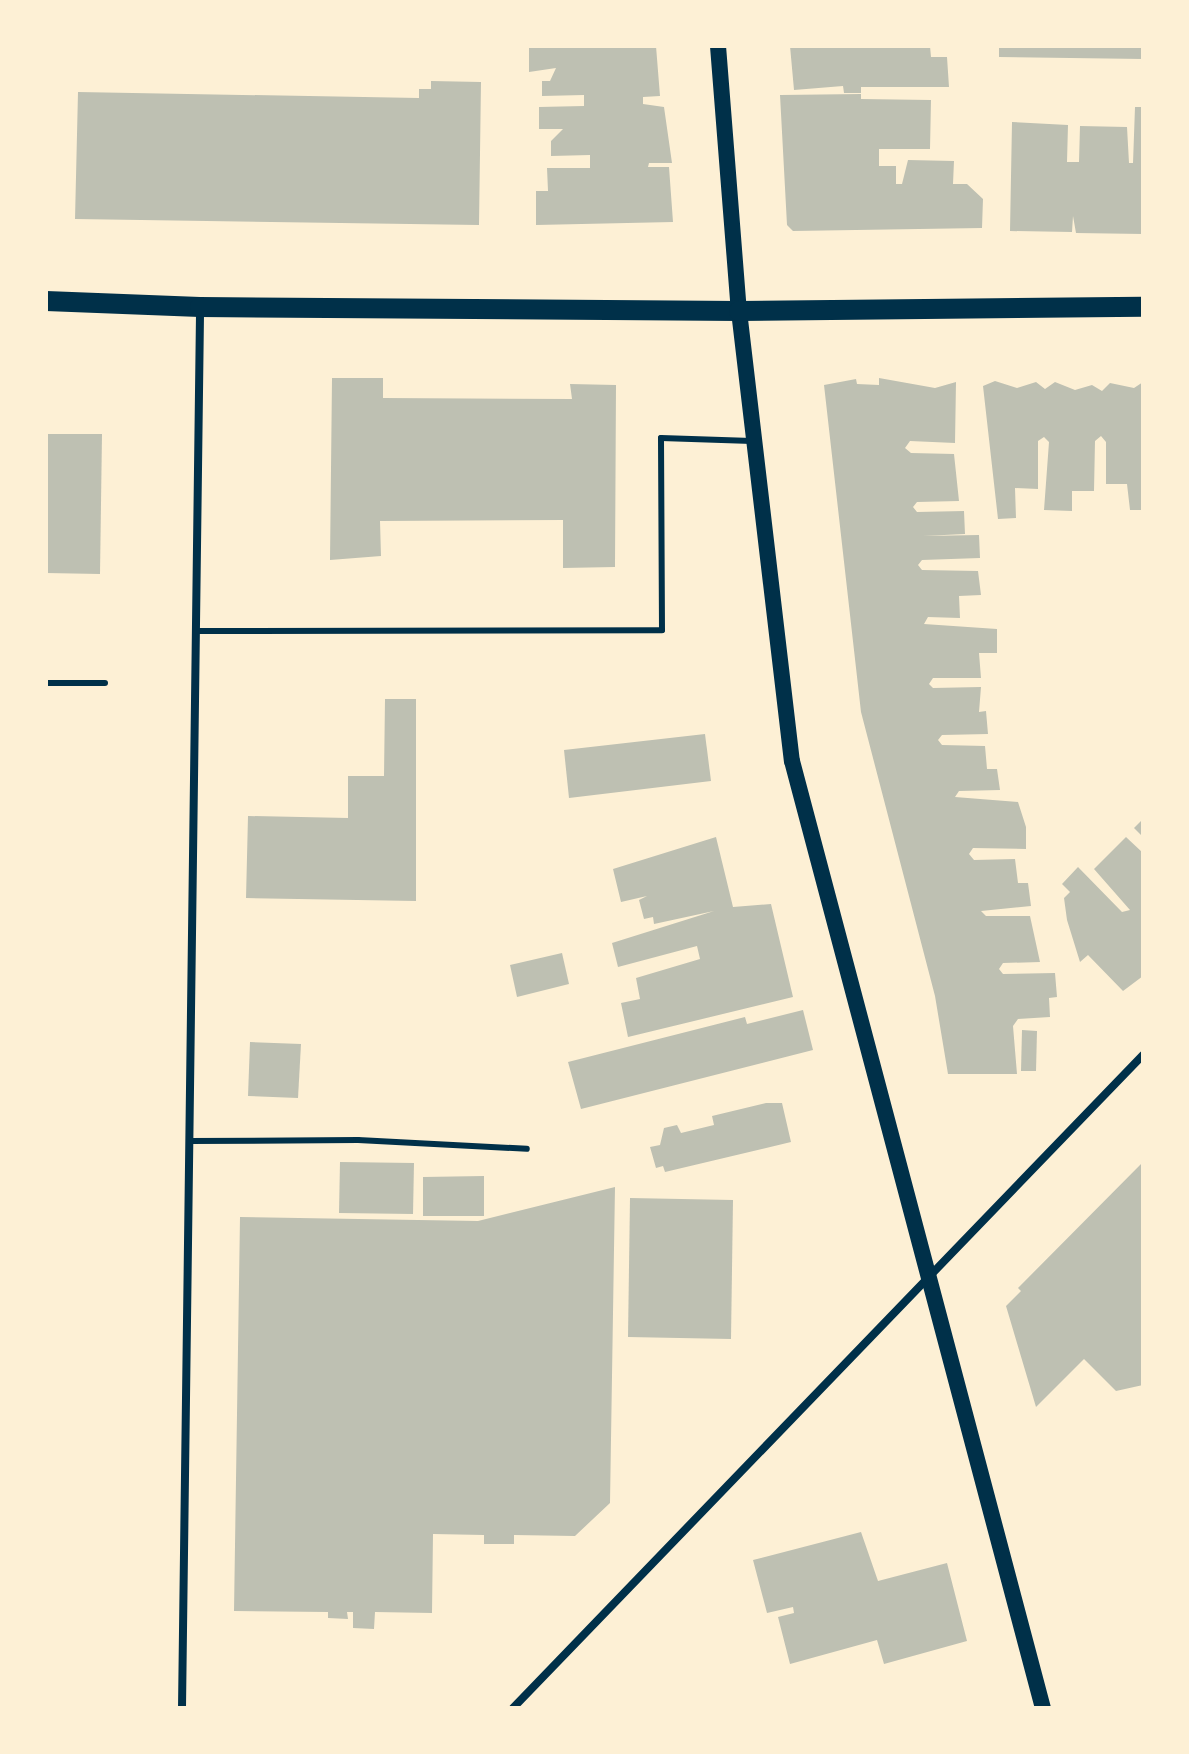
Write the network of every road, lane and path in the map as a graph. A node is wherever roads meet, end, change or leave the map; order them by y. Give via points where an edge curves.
1 (718, 46) edge
2 (46, 301) edge
3 (200, 307) junction
4 (1143, 307) edge
5 (739, 311) junction
6 (755, 441) junction
7 (195, 631) junction
8 (46, 683) edge
9 (105, 683) dead end
10 (1143, 1055) edge
11 (189, 1141) junction
12 (527, 1149) dead end
13 (932, 1274) junction
14 (182, 1708) edge
15 (513, 1708) edge
16 (1043, 1708) edge

1 - 5 main road
2 - 3 main road
3 - 5 main road
3 - 7 street
4 - 5 main road
5 - 6 main road
6 - 7 lane via 661,438 662,630
6 - 13 main road via 792,761
7 - 11 street
8 - 9 lane
10 - 13 street
11 - 12 lane via 358,1140
11 - 14 street
13 - 15 street
13 - 16 main road

